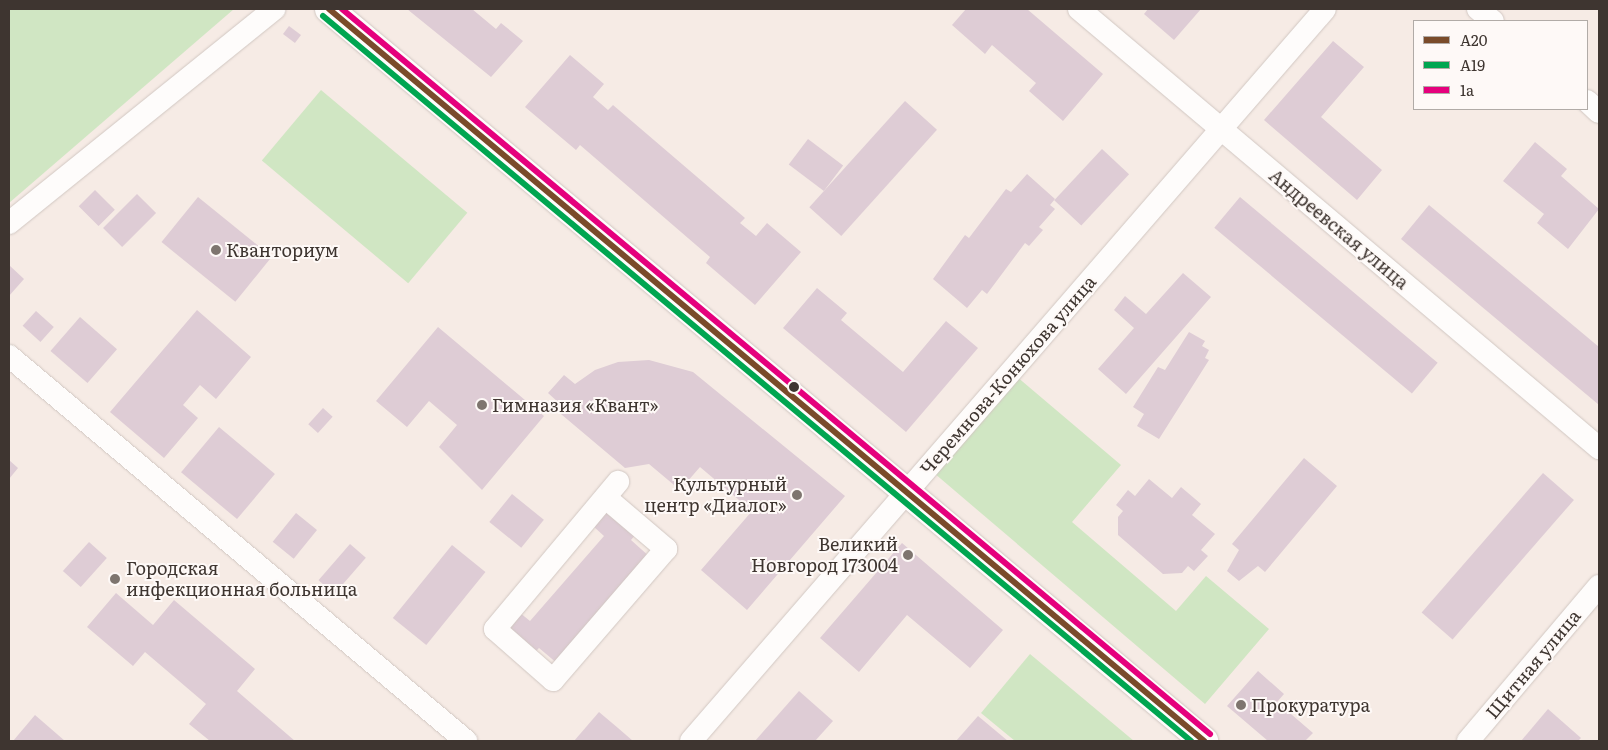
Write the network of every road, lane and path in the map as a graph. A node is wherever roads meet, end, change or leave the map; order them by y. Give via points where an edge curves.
1 (274, 9) edge
2 (330, 9) edge
3 (1079, 9) edge
4 (1325, 9) edge
5 (1478, 9) edge
6 (1492, 20) edge
7 (1588, 103) edge
8 (1599, 112) edge
9 (1220, 130) junction
10 (9, 223) edge
11 (9, 356) edge
12 (1599, 448) edge
13 (612, 490) joint
14 (908, 491) junction
15 (1599, 586) edge
16 (466, 741) edge
17 (691, 741) edge
18 (1204, 741) edge
19 (1468, 741) edge

1 - 10 street
2 - 14 main road
3 - 9 street, Андреевская улица
4 - 9 street, Черемнова-Конюхова улица
5 - 6 street
7 - 8 street
9 - 12 street, Андреевская улица
9 - 14 street, Черемнова-Конюхова улица
11 - 16 street
13 - 13 street via 495,629 554,680 666,549
14 - 17 street, Черемнова-Конюхова улица
14 - 18 main road
15 - 19 street, Щитная улица

